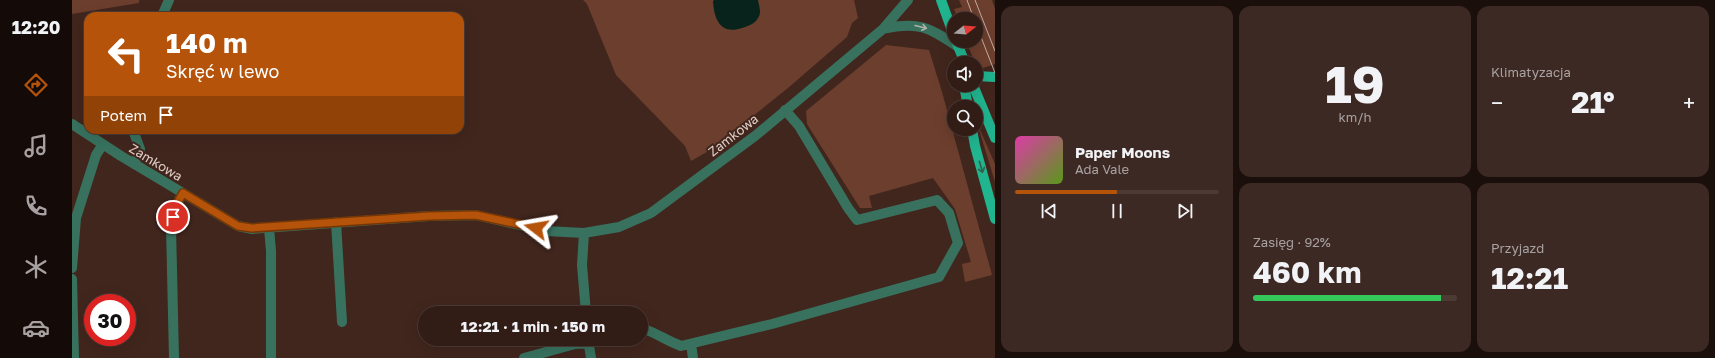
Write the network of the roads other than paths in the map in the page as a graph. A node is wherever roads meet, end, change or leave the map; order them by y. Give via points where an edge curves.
1 (169, 0) edge
2 (908, 0) edge
3 (941, 0) edge
4 (164, 12) edge
5 (947, 17) edge
6 (883, 29) junction
7 (947, 38) edge
8 (983, 76) edge
9 (995, 77) edge
10 (977, 92) edge
11 (785, 110) junction
12 (72, 124) edge
13 (84, 132) edge
14 (88, 134) edge
15 (135, 134) edge
16 (973, 136) edge
17 (995, 138) edge
18 (103, 144) junction
19 (134, 164) junction
20 (183, 193) junction
21 (995, 219) edge
22 (336, 222) junction
23 (269, 228) junction
24 (584, 233) junction
25 (72, 268) edge
26 (72, 279) edge
27 (585, 306) edge
28 (342, 322) dead end
29 (648, 330) edge
30 (690, 344) junction
31 (568, 346) edge
32 (590, 346) edge
33 (74, 358) edge
34 (174, 358) edge
35 (271, 358) edge
36 (524, 358) edge
37 (591, 358) edge
38 (693, 358) edge

1 - 4 street
2 - 6 street, Zamkowa
3 - 5 main road
6 -> 7 street, Zamkowa via 902,25 924,27
6 - 11 street, Zamkowa
8 - 9 main road
10 - 17 main road
11 - 24 street, Zamkowa via 651,213 619,227
11 - 30 street via 799,126 857,220 937,200 949,214 958,243 939,277
12 - 13 street, Zamkowa
14 - 18 street, Zamkowa
15 - 19 street via 140,149
16 -> 21 main road
18 - 19 street, Zamkowa
18 - 25 street via 96,154 76,218
19 - 20 street, Zamkowa
20 - 23 street, Zamkowa via 238,226
20 - 34 street via 175,207 171,227
22 - 23 street, Zamkowa
22 - 24 street, Zamkowa via 476,215 546,231
22 - 28 street
23 - 35 street
24 - 27 street via 582,265
26 - 33 street
29 - 30 street via 682,346
30 - 38 street
31 - 36 street
32 - 37 street

